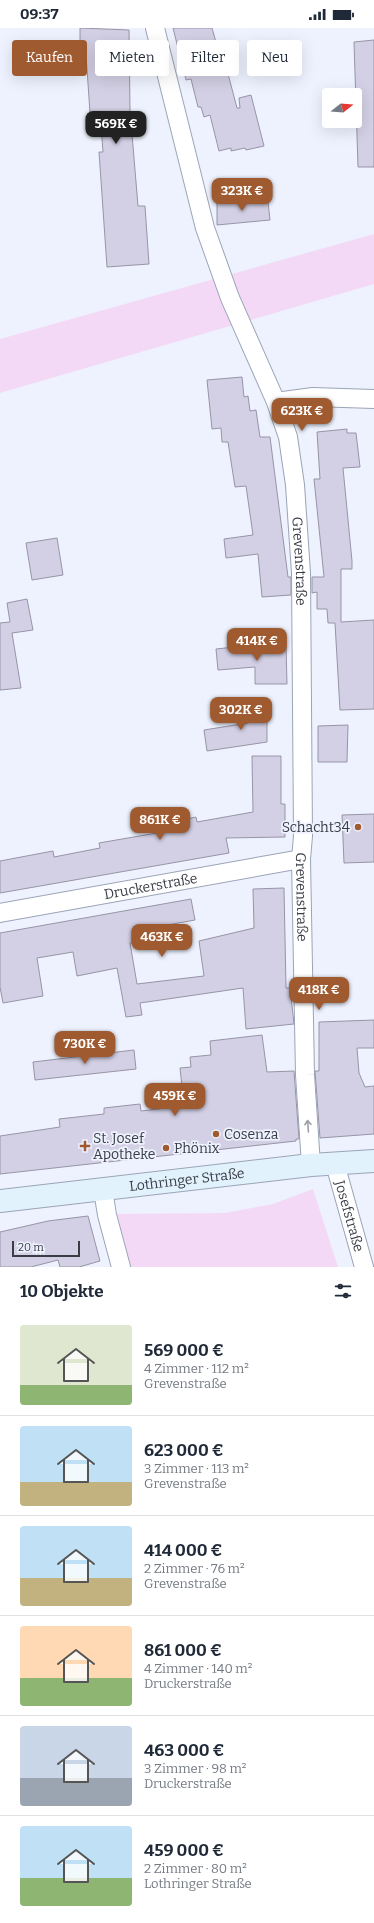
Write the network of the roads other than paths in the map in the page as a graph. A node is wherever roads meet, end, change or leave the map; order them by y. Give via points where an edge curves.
1 (154, 28) edge
2 (374, 399) edge
3 (276, 402) junction
4 (301, 859) junction
5 (0, 913) edge
6 (374, 1161) edge
7 (335, 1164) junction
8 (311, 1165) junction
9 (103, 1190) junction
10 (0, 1201) edge
11 (121, 1267) edge
12 (364, 1267) edge

1 - 3 street, Grevenstraße via 205,228 230,298
2 - 3 street via 313,397
3 - 4 street, Grevenstraße via 288,437 299,533 303,836
4 - 5 street, Druckerstraße
8 -> 4 street, Grevenstraße via 306,1083
6 - 7 street, Lothringer Straße
7 - 8 street, Lothringer Straße
7 - 12 street, Josefstraße
8 - 9 street, Lothringer Straße
9 - 10 street, Lothringer Straße
9 - 11 street

